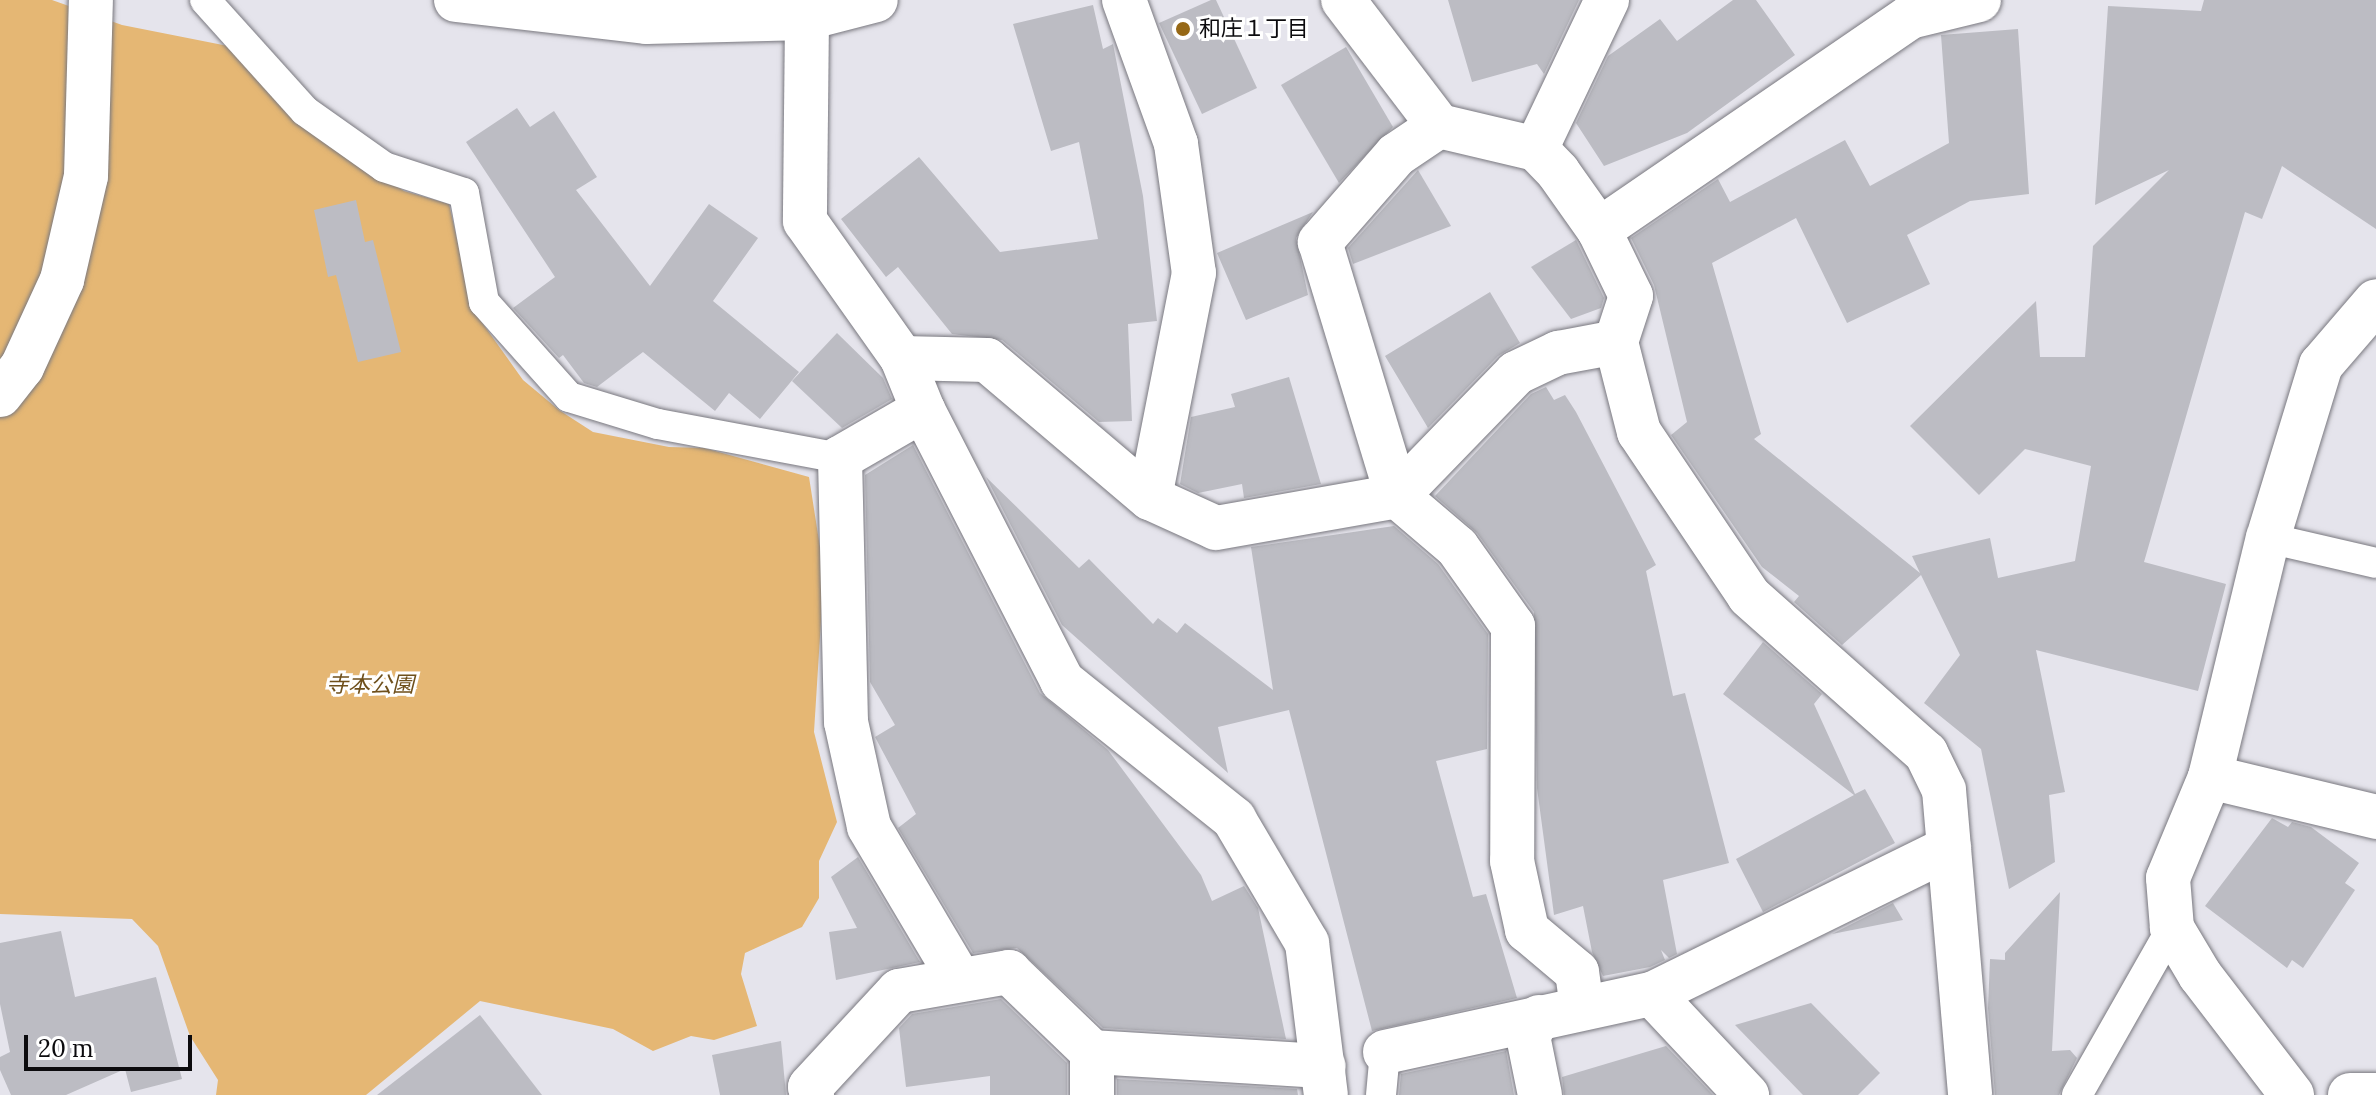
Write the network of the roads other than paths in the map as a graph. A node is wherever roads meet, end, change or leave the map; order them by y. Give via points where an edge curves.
1 (205, 0) edge
2 (456, 0) edge
3 (876, 0) edge
4 (1124, 0) edge
5 (1343, 0) edge
6 (1607, 0) edge
7 (1979, 0) edge
8 (86, 1) edge
9 (541, 4) edge
10 (807, 18) junction
11 (1439, 126) junction
12 (1536, 149) junction
13 (1599, 230) junction
14 (2376, 301) edge
15 (1616, 342) junction
16 (902, 358) junction
17 (0, 395) edge
18 (923, 410) junction
19 (840, 458) junction
20 (1397, 496) junction
21 (1150, 498) junction
22 (2268, 538) junction
23 (2376, 563) edge
24 (2210, 777) junction
25 (2376, 817) edge
26 (1949, 848) junction
27 (2172, 928) junction
28 (958, 977) junction
29 (1652, 994) junction
30 (1582, 1007) junction
31 (1539, 1017) junction
32 (1092, 1052) junction
33 (1385, 1052) joint
34 (1325, 1080) edge
35 (812, 1095) edge
36 (1092, 1095) edge
37 (1381, 1095) edge
38 (1540, 1095) edge
39 (1747, 1095) edge
40 (1970, 1095) edge
41 (2077, 1095) edge
42 (2292, 1095) edge
43 (2350, 1095) edge
44 (2376, 1095) edge

1 - 19 lane via 305,111 384,167 464,193 484,302 569,397 658,424
2 - 9 street
3 - 10 street
4 - 21 street via 1176,144 1194,273
5 - 11 street
6 - 12 street
7 - 13 street via 1910,17
8 - 17 street via 86,176 62,280 22,367
9 - 10 street via 646,22
10 - 16 street via 805,221
11 - 12 street
11 - 20 street via 1396,155 1320,242
12 - 13 street
13 - 15 street via 1631,296
14 - 22 street via 2321,365
15 - 20 street via 1558,353 1516,373
15 - 26 street via 1639,432 1749,596 1926,753 1944,790
16 - 18 street
16 - 21 street via 987,360
18 - 19 street
18 - 34 street via 1062,681 1234,819 1307,943
19 - 28 street via 846,722 869,827
20 - 21 street via 1216,528
20 - 30 street via 1457,547 1513,626 1512,861 1527,930 1577,972
22 - 23 lane
22 - 24 street
24 - 25 street
24 - 27 street via 2168,878
26 - 29 street
26 - 40 street
27 - 41 lane
27 - 42 street via 2200,975
28 - 32 street via 1009,972
28 - 35 street via 899,991 810,1087
29 - 30 street
29 - 39 street
30 - 31 street
31 - 33 street
31 - 38 street via 1528,1036
32 - 34 street
32 - 36 street
33 - 37 lane
43 - 44 street

